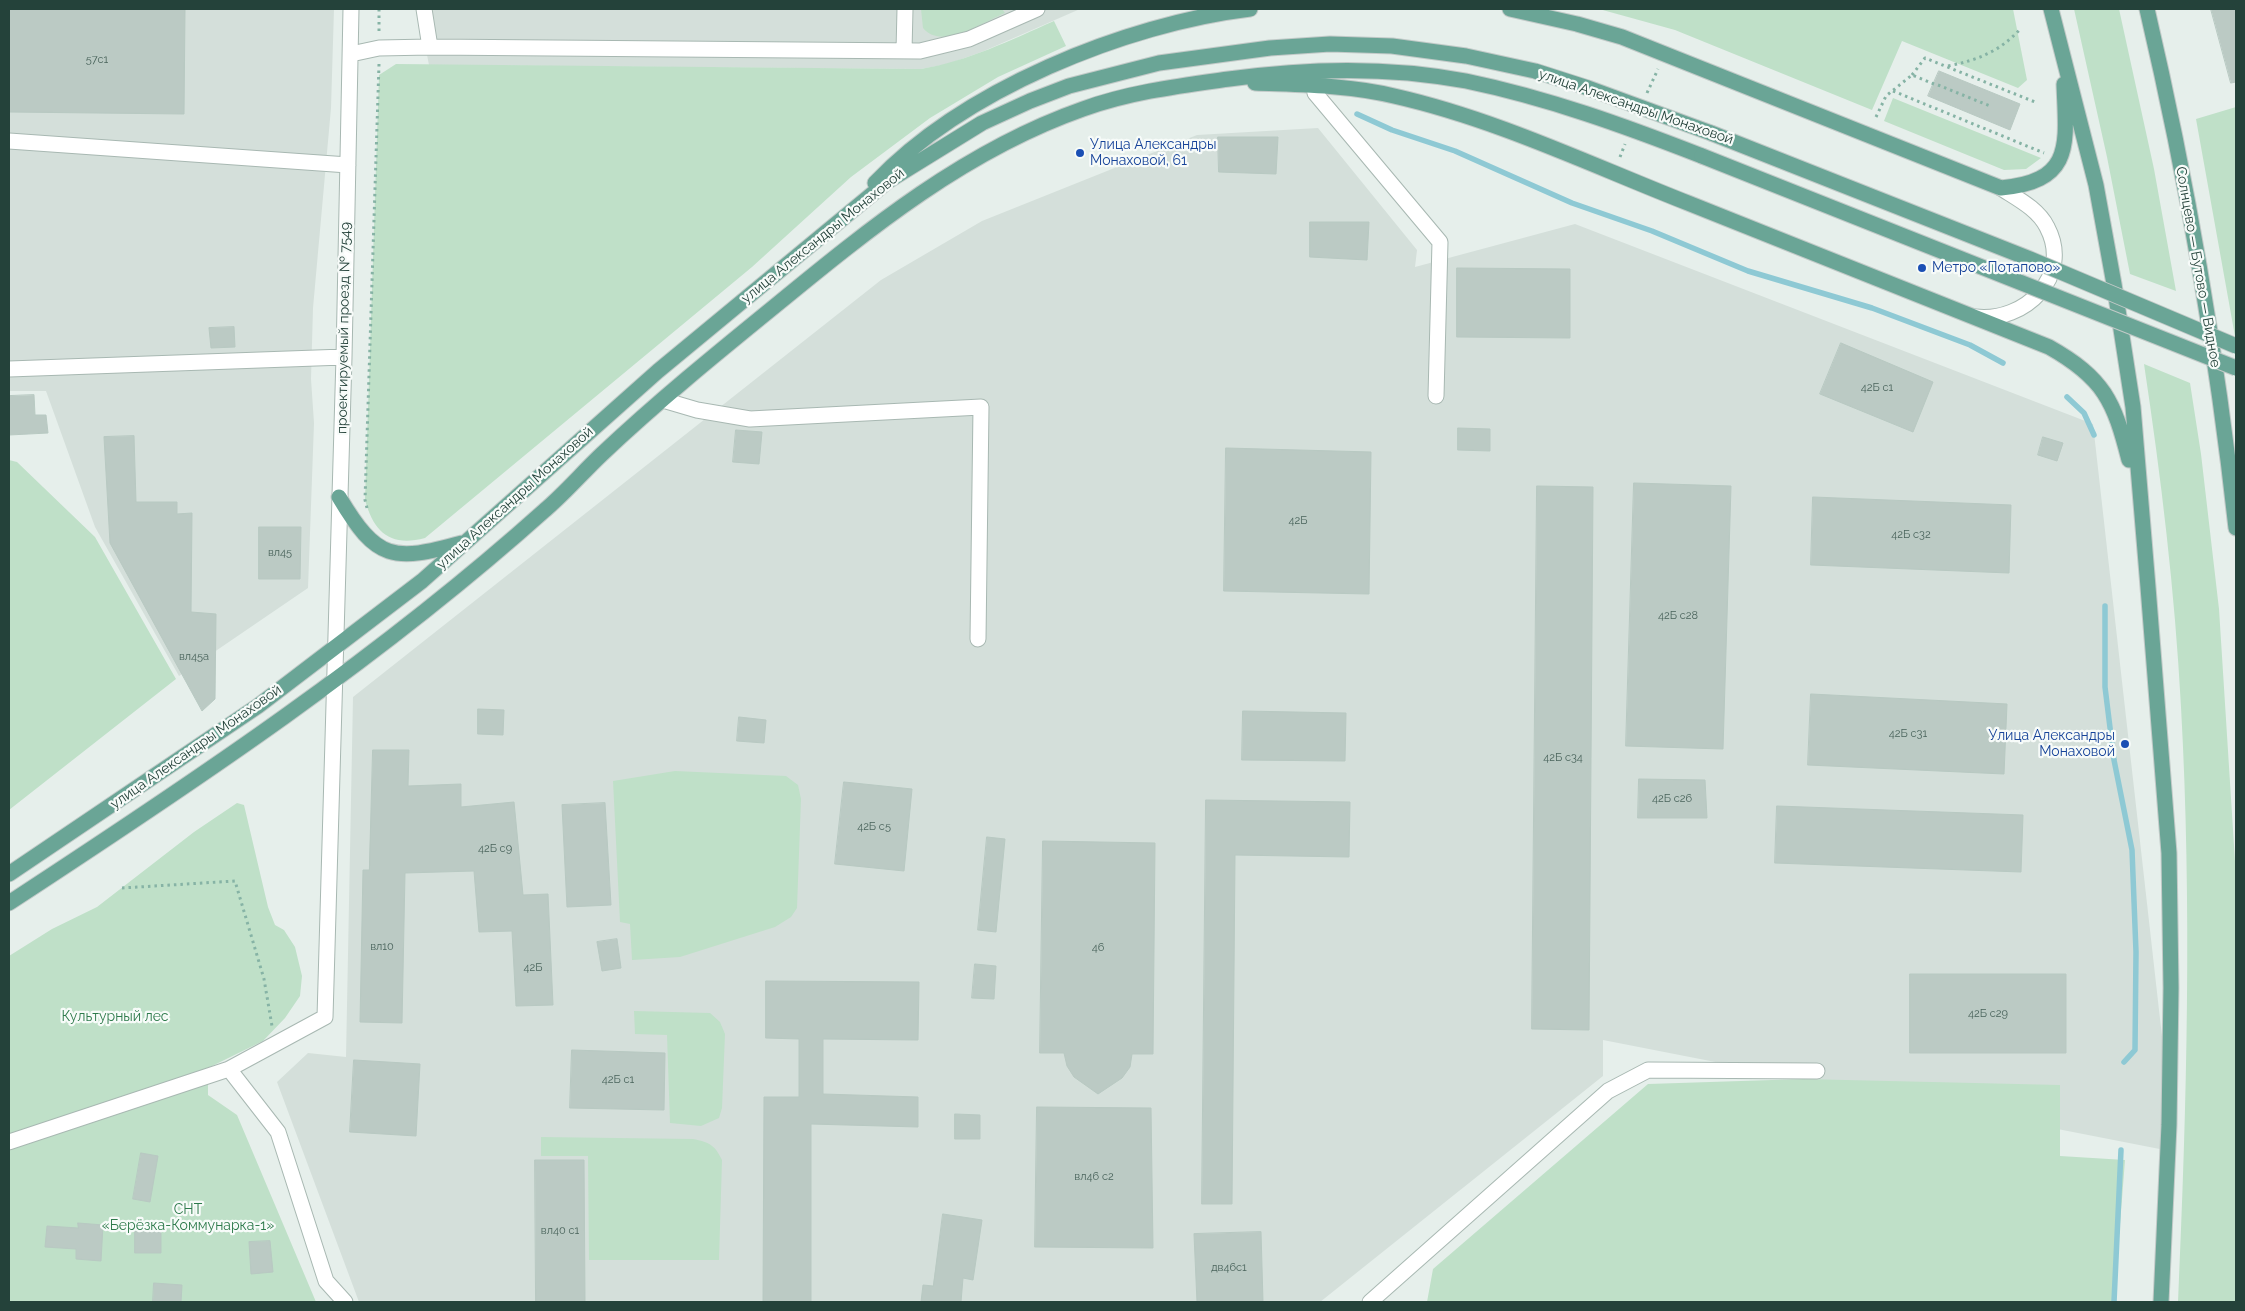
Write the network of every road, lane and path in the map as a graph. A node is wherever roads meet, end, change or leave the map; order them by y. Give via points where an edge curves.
1 (351, 9) edge
2 (424, 9) edge
3 (905, 9) edge
4 (1037, 9) edge
5 (1246, 9) edge
6 (1250, 9) edge
7 (1510, 9) edge
8 (2051, 9) edge
9 (2147, 9) edge
10 (2021, 28) dead end
11 (430, 47) junction
12 (904, 51) junction
13 (350, 54) junction
14 (2064, 56) junction
15 (1947, 66) junction
16 (1312, 70) junction
17 (379, 75) dead end
18 (1912, 75) junction
19 (1216, 80) junction
20 (1934, 84) dead end
21 (1938, 85) dead end
22 (1314, 86) junction
23 (1893, 92) junction
24 (2035, 102) dead end
25 (1990, 106) dead end
26 (1876, 117) dead end
27 (9, 141) edge
28 (2047, 154) dead end
29 (348, 165) junction
30 (2001, 188) junction
31 (842, 217) junction
32 (1974, 317) junction
33 (2236, 346) edge
34 (344, 357) junction
35 (2236, 368) edge
36 (9, 369) edge
37 (1436, 396) dead end
38 (663, 400) junction
39 (339, 497) junction
40 (2139, 497) junction
41 (367, 509) dead end
42 (2236, 528) edge
43 (466, 542) junction
44 (978, 639) dead end
45 (334, 648) junction
46 (334, 680) junction
47 (9, 874) edge
48 (122, 888) dead end
49 (9, 903) edge
50 (274, 1044) junction
51 (229, 1069) junction
52 (1817, 1071) dead end
53 (9, 1142) edge
54 (345, 1302) edge
55 (1370, 1302) edge
56 (2161, 1302) edge

1 - 13 street, проектируемый проезд № 7549
2 - 11 street
3 - 12 street
4 - 12 street via 969,39 937,48
5 - 6 main road
5 - 31 main road via 1118,40 998,90 935,128 889,168
7 - 30 main road via 1622,37
8 - 14 main road
9 - 42 main road, Солнцево — Бутово — Видное via 2197,253
10 - 15 path via 1992,53
11 - 12 street
11 - 13 street via 380,48
13 - 29 street, проектируемый проезд № 7549
14 - 30 main road via 2065,141 2059,162 2042,179
14 - 40 main road via 2096,185 2114,284 2132,407
15 - 18 path via 1925,58
15 - 24 path
16 - 19 main road, улица Александры Монаховой
16 - 22 street
16 - 35 main road, улица Александры Монаховой, bridge via 1390,71 1462,80 1581,111
17 - 41 path via 365,490
18 - 20 path
18 - 23 path
19 - 22 main road
19 - 38 main road, улица Александры Монаховой via 1164,88 1083,109 1004,143 958,168 855,240
21 - 25 path
22 - 32 main road via 1392,95 1517,133
22 - 37 street via 1315,93 1333,117 1440,242
23 - 26 path via 1886,96
23 - 28 path
27 - 29 street
29 - 34 street, проектируемый проезд № 7549
30 - 32 street via 2043,220 2052,242 2051,267 2042,291 2023,308 1999,318
31 - 33 main road, улица Александры Монаховой, bridge via 888,181 943,145 982,123 1069,86 1159,63 1270,48 1330,44 1392,46 1466,56 1588,88 2030,259
31 - 43 main road, улица Александры Монаховой via 658,371
32 - 40 main road via 2050,347 2092,376 2108,398 2120,424
34 - 36 street
34 - 39 street, проектируемый проезд № 7549
38 - 44 street via 697,410 750,419 982,407
38 - 46 main road, улица Александры Монаховой via 548,508
39 - 43 main road via 357,526 377,545 390,552 424,553
39 - 45 street, проектируемый проезд № 7549
40 - 56 main road via 2169,852 2169,1076
43 - 45 main road, улица Александры Монаховой via 422,581
45 - 46 street, проектируемый проезд № 7549
45 - 47 main road, улица Александры Монаховой via 244,716
46 - 49 main road, улица Александры Монаховой via 243,747
46 - 50 street, проектируемый проезд № 7549 via 325,1017
48 - 50 path via 235,881 264,979
50 - 51 street
51 - 53 street
51 - 54 street via 278,1132 326,1281
52 - 55 street via 1648,1070 1608,1091

